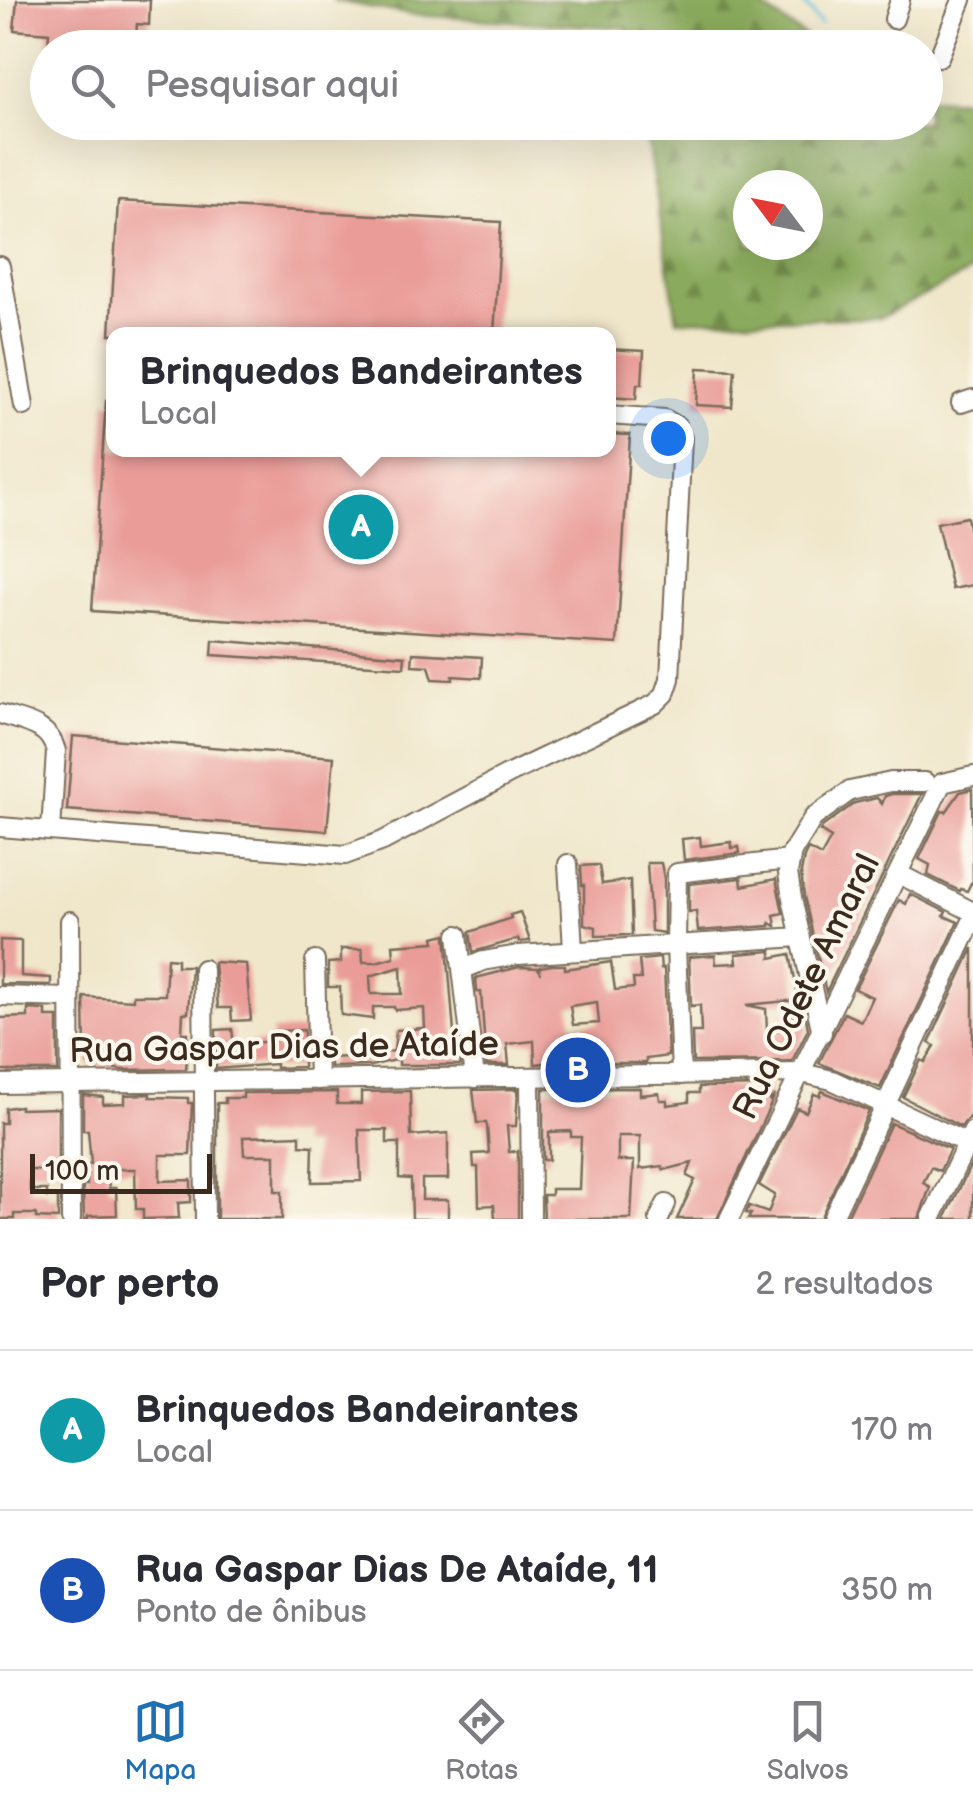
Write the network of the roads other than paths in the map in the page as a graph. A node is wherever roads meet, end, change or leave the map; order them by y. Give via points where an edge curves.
1 (900, 0) edge
2 (962, 0) edge
3 (894, 19) dead end
4 (943, 48) edge
5 (0, 266) edge
6 (24, 406) dead end
7 (616, 416) edge
8 (0, 714) edge
9 (973, 776) edge
10 (934, 783) junction
11 (0, 827) edge
12 (51, 832) junction
13 (789, 860) junction
14 (568, 864) dead end
15 (899, 874) junction
16 (973, 916) edge
17 (70, 921) dead end
18 (458, 935) dead end
19 (800, 937) junction
20 (676, 946) junction
21 (574, 950) junction
22 (316, 961) dead end
23 (203, 969) dead end
24 (464, 969) junction
25 (0, 996) edge
26 (69, 998) junction
27 (822, 1033) junction
28 (802, 1072) junction
29 (681, 1074) junction
30 (530, 1077) junction
31 (475, 1078) junction
32 (318, 1080) junction
33 (204, 1081) junction
34 (0, 1084) edge
35 (70, 1084) junction
36 (886, 1106) junction
37 (971, 1140) edge
38 (72, 1219) edge
39 (205, 1219) edge
40 (531, 1219) edge
41 (729, 1219) edge
42 (832, 1219) edge
43 (931, 1219) edge

1 - 3 street
2 - 4 street
5 - 6 street
7 - 12 street via 665,419 682,438 670,680 655,704 345,854
8 - 12 street via 34,724 53,740
9 - 10 street
10 - 13 street via 856,788 813,818
10 - 15 street, Rua Odete Amaral
11 - 12 street
13 - 19 street
13 - 20 street via 680,870
14 - 21 street
15 - 16 street
15 - 27 street, Rua Odete Amaral
16 - 36 street
17 - 26 street
18 - 24 street
19 - 20 street
19 - 27 street
20 - 21 street
20 - 29 street
21 - 24 street
22 - 32 street
23 - 33 street
24 - 31 street
25 - 26 street
26 - 35 street
27 - 28 street, Rua Odete Amaral
28 - 29 street, Rua Gaspar Dias de Ataíde
28 - 36 street, Rua Gaspar Dias de Ataíde
28 - 41 street, Rua Odete Amaral
29 - 30 street, Rua Gaspar Dias de Ataíde
30 - 31 street, Rua Gaspar Dias de Ataíde
30 - 40 street
31 - 32 street, Rua Gaspar Dias de Ataíde
32 - 33 street, Rua Gaspar Dias de Ataíde
33 - 35 street, Rua Gaspar Dias de Ataíde
33 - 39 street
34 - 35 street, Rua Gaspar Dias de Ataíde
35 - 38 street
36 - 37 street, Rua Gaspar Dias de Ataíde
36 - 42 street
37 - 43 street

